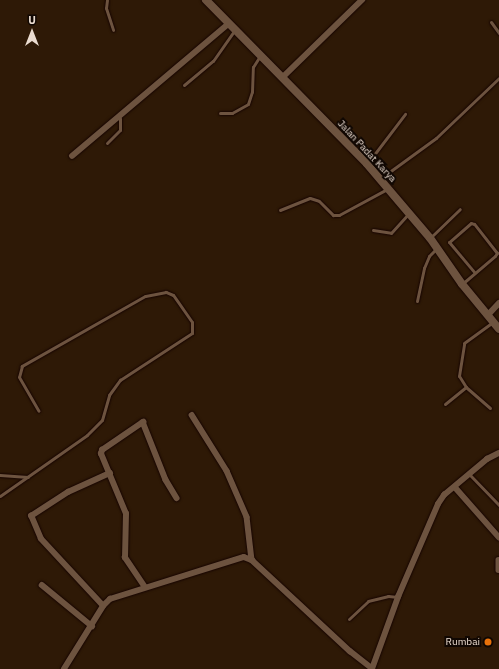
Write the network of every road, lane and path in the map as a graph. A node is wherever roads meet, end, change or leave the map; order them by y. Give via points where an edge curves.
1 (107, 0) edge
2 (206, 0) edge
3 (362, 0) edge
4 (491, 22) dead end
5 (228, 24) junction
6 (113, 30) dead end
7 (236, 30) junction
8 (499, 33) edge
9 (260, 56) junction
10 (282, 78) junction
11 (499, 78) edge
12 (184, 85) dead end
13 (220, 113) dead end
14 (405, 114) dead end
15 (120, 118) junction
16 (107, 143) dead end
17 (72, 156) dead end
18 (367, 164) junction
19 (379, 179) junction
20 (388, 188) junction
21 (280, 210) dead end
22 (460, 210) dead end
23 (409, 212) junction
24 (373, 230) dead end
25 (430, 238) junction
26 (437, 248) junction
27 (475, 273) junction
28 (462, 284) junction
29 (416, 301) dead end
30 (499, 303) edge
31 (488, 315) junction
32 (496, 325) edge
33 (466, 387) junction
34 (445, 404) dead end
35 (490, 408) dead end
36 (39, 411) dead end
37 (192, 415) dead end
38 (499, 453) edge
39 (110, 474) junction
40 (0, 475) edge
41 (470, 475) junction
42 (28, 477) junction
43 (455, 486) junction
44 (0, 496) edge
45 (177, 498) dead end
46 (499, 505) edge
47 (499, 537) edge
48 (252, 560) junction
49 (499, 560) edge
50 (499, 570) edge
51 (42, 585) dead end
52 (144, 586) junction
53 (398, 597) junction
54 (103, 606) junction
55 (348, 619) dead end
56 (92, 626) junction
57 (372, 668) edge
58 (64, 669) edge

1 - 6 lane via 106,8
2 - 5 street, Jalan Padat Karya
3 - 10 street
4 - 8 lane
5 - 7 street, Jalan Padat Karya
5 - 15 street
7 - 9 street, Jalan Padat Karya
7 - 12 lane via 212,61
9 - 10 street, Jalan Padat Karya
9 - 13 lane via 253,67 252,92 248,104 232,113
10 - 18 street, Jalan Padat Karya
11 - 19 lane via 436,138
14 - 18 lane
15 - 16 lane via 120,130
15 - 17 street
18 - 19 street, Jalan Padat Karya
19 - 20 street, Jalan Padat Karya
20 - 21 lane via 339,215 332,215 320,200 310,198
20 - 23 street, Jalan Padat Karya
22 - 25 lane
23 - 24 lane via 391,234
23 - 25 street, Jalan Padat Karya
25 - 26 street, Jalan Padat Karya
26 - 28 street, Jalan Padat Karya
26 - 29 lane via 429,256 424,268
27 - 27 lane via 497,253 471,223 450,242
27 - 28 lane
28 - 31 street, Jalan Padat Karya
30 - 31 street
31 - 32 street, Jalan Padat Karya
32 - 33 lane via 464,343 459,376
33 - 34 lane
33 - 35 lane
36 - 42 lane via 19,377 22,366 145,296 166,292 173,295 192,322 192,333 120,380 109,395 102,420 87,435
37 - 48 street via 227,471 247,517
38 - 41 street via 487,459
39 - 45 street via 102,450 143,422 166,480
39 - 52 street via 126,514 125,558
39 - 54 street via 68,492 32,516 41,539
40 - 42 lane
41 - 43 street
41 - 46 lane
42 - 44 lane
43 - 47 street
43 - 53 street via 438,504
48 - 52 street via 244,557 234,558
48 - 57 street via 350,651
49 - 50 street
51 - 56 street
52 - 54 street via 110,599
53 - 55 lane via 388,596 368,601
53 - 57 street
54 - 56 street
56 - 58 street

